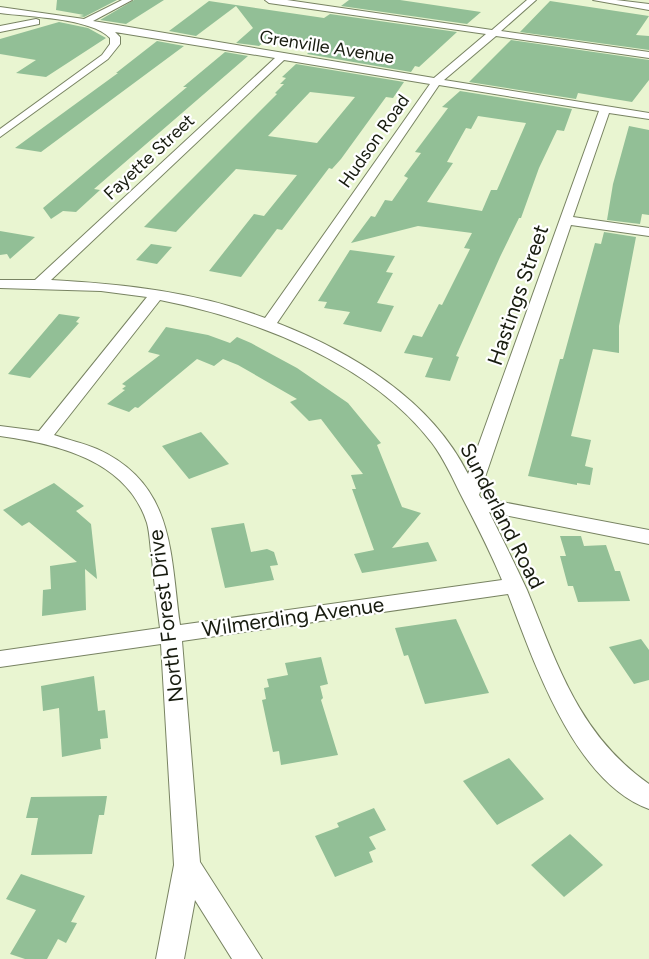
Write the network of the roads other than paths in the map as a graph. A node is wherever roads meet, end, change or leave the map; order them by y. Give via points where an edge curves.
1 (128, 0) edge
2 (268, 0) edge
3 (532, 0) edge
4 (597, 0) edge
5 (649, 7) edge
6 (0, 10) edge
7 (60, 20) junction
8 (85, 22) junction
9 (106, 28) junction
10 (0, 29) edge
11 (494, 32) junction
12 (649, 55) edge
13 (283, 56) junction
14 (437, 81) junction
15 (605, 108) junction
16 (649, 116) edge
17 (0, 134) edge
18 (566, 219) junction
19 (649, 232) edge
20 (0, 284) edge
21 (39, 284) junction
22 (158, 294) junction
23 (269, 324) junction
24 (0, 431) edge
25 (43, 437) junction
26 (472, 499) junction
27 (649, 537) edge
28 (514, 586) junction
29 (171, 635) junction
30 (0, 659) edge
31 (649, 798) edge
32 (187, 866) junction
33 (171, 959) edge
34 (248, 959) edge

1 - 8 street
2 - 11 street
3 - 11 street, Hudson Road
4 - 5 street
6 - 7 street, Grenville Avenue
7 - 8 street, Grenville Avenue
7 - 10 street
8 - 9 street, Grenville Avenue
9 - 13 street, Grenville Avenue
9 - 17 street via 115,37 115,44 105,57
11 - 12 street
11 - 14 street, Hudson Road
13 - 14 street, Grenville Avenue
13 - 21 street, Fayette Street
14 - 15 street, Grenville Avenue
14 - 23 street, Hudson Road
15 - 16 street, Grenville Avenue
15 - 18 street, Hastings Street
18 - 19 street
18 - 26 street, Hastings Street
20 - 21 street, Sunderland Road
21 - 22 street, Sunderland Road
22 - 23 street, Sunderland Road
22 - 25 street
23 - 26 street, Sunderland Road via 335,355 394,396 444,447
24 - 25 street, North Forest Drive
25 - 29 street, North Forest Drive via 91,453 112,465 134,483 148,502 157,525
26 - 27 street
26 - 28 street, Sunderland Road
28 - 29 street, Wilmerding Avenue
28 - 31 street, Sunderland Road via 562,705 579,732 604,762
29 - 30 street, Wilmerding Avenue
29 - 32 street, North Forest Drive
32 - 33 street, North Forest Drive
32 - 34 street, North Forest Drive

